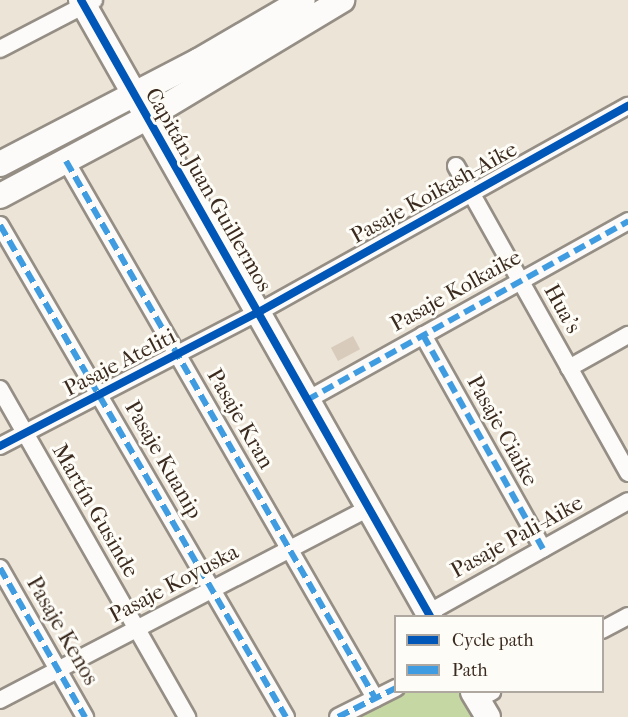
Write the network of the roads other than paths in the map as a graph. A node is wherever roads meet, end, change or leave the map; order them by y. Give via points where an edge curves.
1 (303, 0) edge
2 (342, 0) edge
3 (87, 2) edge
4 (1, 47) edge
5 (133, 96) junction
6 (628, 106) edge
7 (146, 118) junction
8 (66, 161) junction
9 (0, 164) edge
10 (456, 166) dead end
11 (471, 193) junction
12 (0, 196) edge
13 (628, 220) edge
14 (0, 225) edge
15 (520, 281) junction
16 (257, 313) junction
17 (423, 335) junction
18 (628, 335) edge
19 (177, 354) junction
20 (569, 368) junction
21 (0, 389) edge
22 (99, 394) junction
23 (307, 400) junction
24 (25, 433) junction
25 (0, 446) edge
26 (628, 473) edge
27 (628, 501) edge
28 (369, 508) junction
29 (289, 549) junction
30 (543, 549) junction
31 (0, 568) edge
32 (212, 590) junction
33 (429, 615) edge
34 (628, 616) edge
35 (137, 629) junction
36 (604, 629) edge
37 (58, 670) junction
38 (394, 689) edge
39 (375, 698) junction
40 (0, 700) edge
41 (85, 717) edge
42 (187, 717) edge
43 (286, 717) edge
44 (338, 717) edge

1 - 5 main road
2 - 7 main road
3 - 4 street
3 - 5 main road, Capitán Juan Guillermos
5 - 7 main road, Capitán Juan Guillermos
5 - 9 main road
6 - 11 street, Pasaje Koikash-Aike
7 - 8 main road
7 - 16 main road, Capitán Juan Guillermos
8 - 12 main road
8 - 19 street, Pasaje Kran
10 - 11 street, Hua's
11 - 15 street, Hua's
11 - 16 street, Pasaje Koikash-Aike
13 - 15 street, Pasaje Kolkaike
14 - 22 street, Pasaje Kuanip
15 - 17 street, Pasaje Kolkaike
15 - 20 street, Hua's
16 - 19 street, Pasaje Ateliti
16 - 23 main road, Capitán Juan Guillermos
17 - 23 street, Pasaje Kolkaike
17 - 30 street, Pasaje Ciaike
18 - 20 street
19 - 22 street, Pasaje Ateliti
19 - 29 street, Pasaje Kran
20 - 26 street, Hua's
21 - 24 street, Martín Gusinde
22 - 24 street, Pasaje Ateliti
22 - 32 street, Pasaje Kuanip
23 - 28 main road, Capitán Juan Guillermos
24 - 25 street, Pasaje Ateliti
24 - 35 street, Martín Gusinde
27 - 30 street, Pasaje Pali-Aike
28 - 29 street, Pasaje Koyuska
28 - 33 main road, Capitán Juan Guillermos
29 - 32 street, Pasaje Koyuska
29 - 39 street, Pasaje Kran
30 - 33 street, Pasaje Pali-Aike
31 - 37 street, Pasaje Kenos
32 - 35 street, Pasaje Koyuska
32 - 43 street, Pasaje Kuanip
34 - 36 street
35 - 37 street, Pasaje Koyuska
35 - 42 street, Martín Gusinde
37 - 40 street, Pasaje Koyuska
37 - 41 street, Pasaje Kenos
38 - 39 street
39 - 44 street

